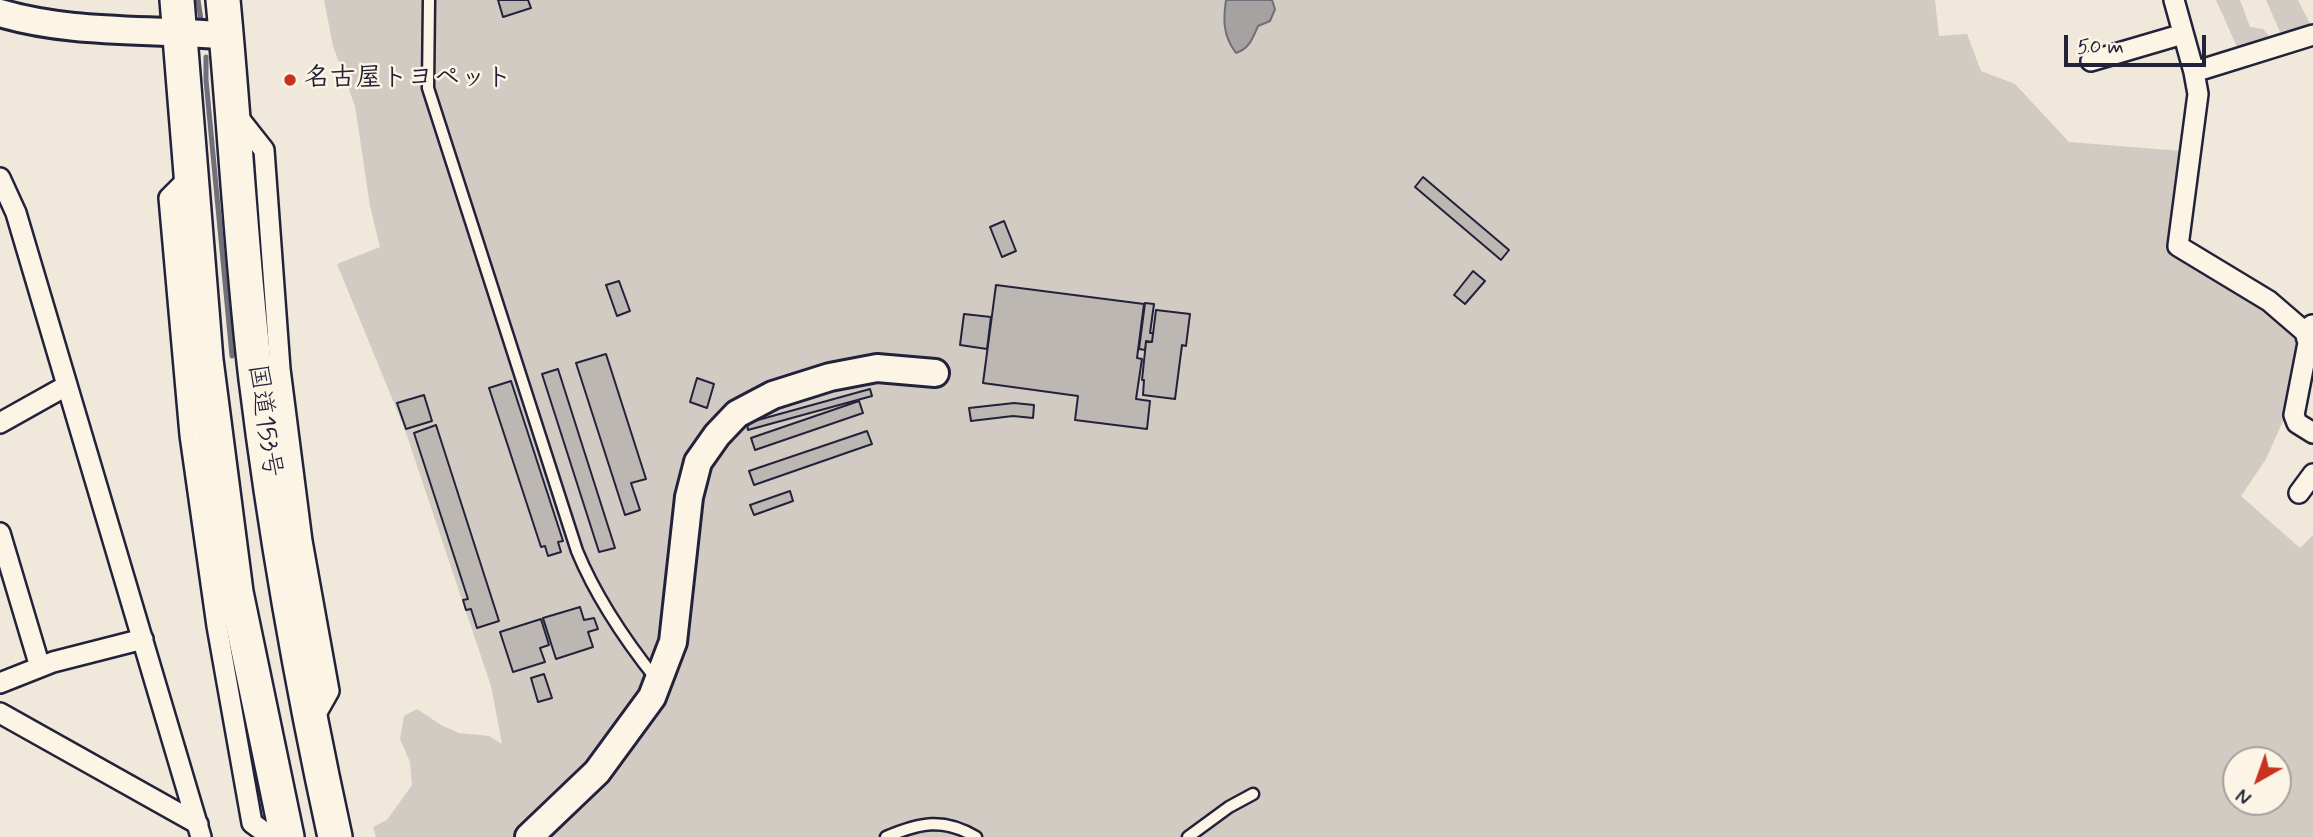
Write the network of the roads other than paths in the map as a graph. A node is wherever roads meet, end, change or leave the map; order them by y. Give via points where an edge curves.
1 (223, 0) edge
2 (429, 0) edge
3 (2174, 0) edge
4 (0, 13) edge
5 (178, 16) edge
6 (2183, 34) junction
7 (2313, 35) edge
8 (226, 36) junction
9 (2091, 61) dead end
10 (2194, 72) junction
11 (191, 176) junction
12 (0, 178) edge
13 (2309, 328) edge
14 (935, 373) dead end
15 (66, 386) junction
16 (0, 423) edge
17 (2313, 433) edge
18 (2313, 474) edge
19 (2299, 493) dead end
20 (0, 533) edge
21 (143, 639) junction
22 (40, 667) junction
23 (658, 682) junction
24 (0, 683) edge
25 (0, 713) edge
26 (1253, 794) dead end
27 (199, 830) edge
28 (533, 836) edge
29 (271, 837) edge
30 (287, 837) edge
31 (335, 837) edge
32 (886, 837) edge
33 (976, 837) edge
34 (1188, 837) edge

1 - 8 highway, 国道153号
2 - 23 lane via 428,88 577,551 590,583
3 - 6 street
4 - 5 street via 90,29
5 - 8 street
5 - 11 highway, 国道153号
6 - 9 street
6 - 10 street
7 - 10 street
8 - 31 highway, 国道153号 via 238,205 274,418 281,550
10 - 13 street via 2198,94 2178,246
11 - 29 street via 169,198 190,435 252,823
11 - 30 highway, 国道153号 via 206,360 236,592
12 - 15 street via 16,213
13 - 17 street via 2294,415 2297,423
14 - 23 street via 877,368 830,377 773,395 737,414 716,435 698,462 689,497 673,642
15 - 16 street
15 - 21 street
18 - 19 street
20 - 22 street
21 - 22 street
21 - 27 street
22 - 24 street
23 - 28 street via 597,772
25 - 27 street
26 - 34 lane
32 - 33 lane via 930,822 963,829

